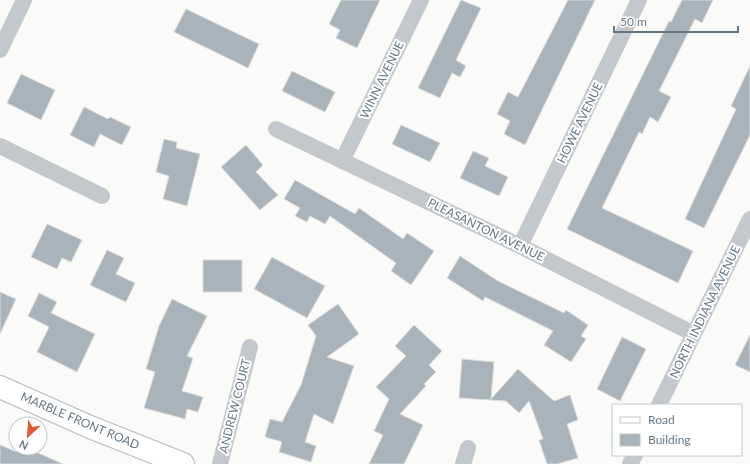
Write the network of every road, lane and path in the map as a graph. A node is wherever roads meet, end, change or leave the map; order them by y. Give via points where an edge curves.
1 (24, 0) edge
2 (421, 0) edge
3 (639, 0) edge
4 (0, 50) edge
5 (276, 129) dead end
6 (0, 146) edge
7 (342, 161) junction
8 (102, 196) dead end
9 (750, 219) edge
10 (520, 246) junction
11 (744, 247) edge
12 (694, 334) junction
13 (250, 347) dead end
14 (0, 387) edge
15 (659, 404) edge
16 (468, 448) dead end
17 (183, 464) edge
18 (220, 464) edge
19 (463, 464) edge

1 - 4 street
2 - 7 street, WINN AVENUE
3 - 10 street, HOWE AVENUE
5 - 7 street, PLEASANTON AVENUE
6 - 8 street
7 - 10 street, PLEASANTON AVENUE
9 - 11 street, NORTH INDIANA AVENUE
10 - 12 street, PLEASANTON AVENUE
11 - 12 street, NORTH INDIANA AVENUE
12 - 15 street, NORTH INDIANA AVENUE
13 - 18 street, ANDREW COURT
14 - 17 street, MARBLE FRONT ROAD
16 - 19 street

